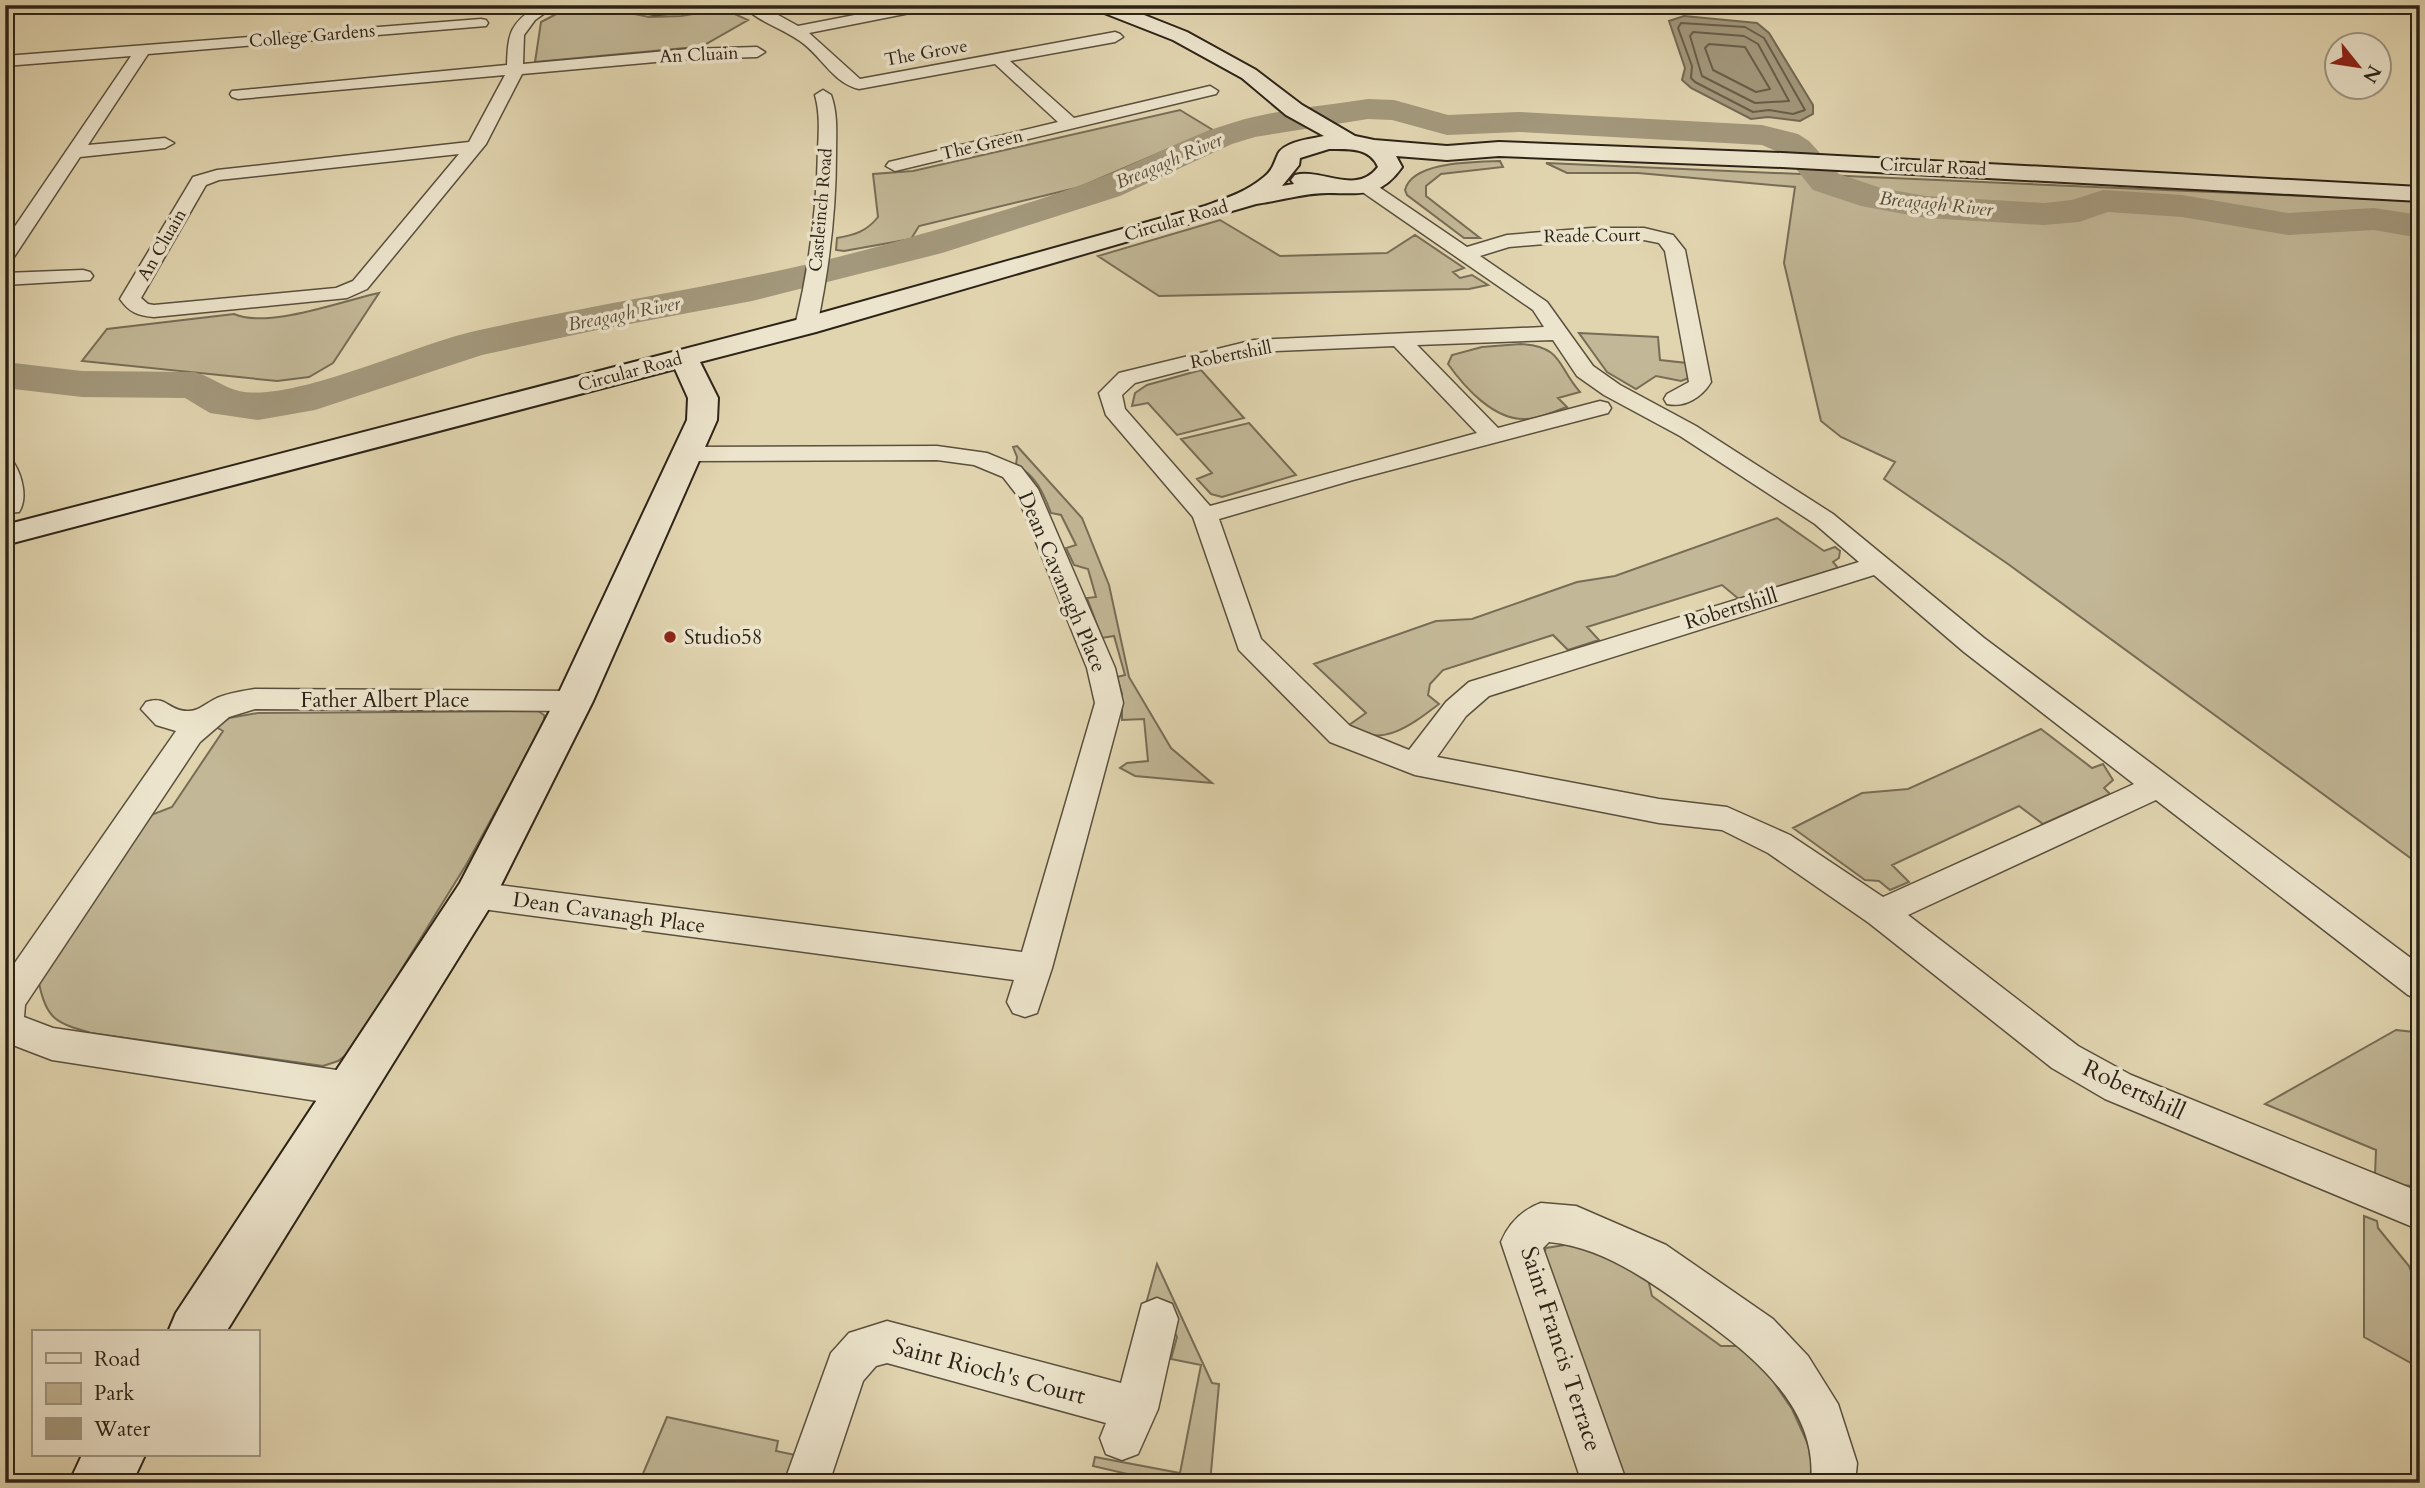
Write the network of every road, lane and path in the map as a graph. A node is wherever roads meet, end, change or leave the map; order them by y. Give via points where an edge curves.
1 (549, 5) edge
2 (625, 5) edge
3 (713, 5) edge
4 (748, 5) edge
5 (930, 5) edge
6 (1101, 5) edge
7 (481, 23) dead end
8 (796, 31) junction
9 (1115, 37) dead end
10 (143, 50) junction
11 (757, 52) dead end
12 (999, 59) junction
13 (5, 61) edge
14 (515, 69) junction
15 (1210, 91) dead end
16 (239, 94) dead end
17 (823, 95) dead end
18 (1184, 97) junction
19 (1296, 113) junction
20 (1206, 114) dead end
21 (1070, 124) junction
22 (1351, 140) junction
23 (165, 144) dead end
24 (474, 147) junction
25 (1293, 151) junction
26 (74, 152) junction
27 (1447, 153) junction
28 (895, 166) dead end
29 (1388, 173) junction
30 (1364, 185) junction
31 (1326, 186) junction
32 (2420, 194) edge
33 (1251, 198) junction
34 (1465, 254) junction
35 (5, 256) edge
36 (83, 276) dead end
37 (5, 279) edge
38 (808, 315) junction
39 (1559, 333) junction
40 (1401, 340) junction
41 (684, 358) junction
42 (1675, 399) dead end
43 (1600, 408) dead end
44 (1493, 436) junction
45 (689, 454) junction
46 (5, 468) edge
47 (1205, 515) junction
48 (8, 521) edge
49 (1877, 565) junction
50 (574, 701) junction
51 (156, 709) dead end
52 (202, 722) junction
53 (1415, 764) junction
54 (2160, 785) junction
55 (475, 895) junction
56 (1881, 914) junction
57 (1035, 968) junction
58 (2420, 985) edge
59 (1025, 1002) dead end
60 (5, 1015) edge
61 (350, 1089) junction
62 (2420, 1211) edge
63 (1157, 1319) dead end
64 (196, 1330) edge
65 (115, 1456) edge
66 (98, 1483) edge
67 (806, 1483) edge
68 (1605, 1483) edge
69 (1833, 1483) edge

1 - 14 street, An Cluain via 530,17 516,35
2 - 3 street via 655,11
4 - 8 street
5 - 8 street
6 - 19 main road via 1192,42 1249,74
7 - 10 street, College Gardens
8 - 12 street, The Grove via 859,84
9 - 12 street, The Grove
10 - 13 street, College Gardens
10 - 26 street
11 - 14 street, An Cluain
12 - 21 street, The Grove
14 - 16 street, An Cluain
14 - 24 street, An Cluain
15 - 18 street, The Green
17 - 38 street, Castleinch Road via 828,108 827,182 820,256
18 - 20 street
18 - 21 street, The Green
19 - 22 main road
19 - 25 main road
21 - 28 street, The Green
22 - 25 main road, Circular Road
22 - 27 main road, Circular Road
22 - 29 main road via 1386,156
23 - 26 street
24 - 24 street, An Cluain via 370,276 350,290 153,311 142,310 130,299 199,181 217,175
25 - 31 main road via 1295,176
25 - 33 main road, Circular Road via 1275,180
26 - 35 street
27 - 29 main road, Circular Road
27 - 32 main road, Circular Road via 1499,149 1832,162
29 - 30 main road, Circular Road
30 - 31 main road
30 - 34 street
31 - 33 main road, Circular Road
33 - 38 main road, Circular Road
34 - 39 street via 1540,306
34 - 42 street, Reade Court via 1531,237 1644,234 1667,239 1675,250 1700,382 1695,390
36 - 37 street
38 - 41 main road, Circular Road
39 - 40 street, Robertshill
39 - 49 street via 1585,371 1824,519
40 - 44 street
40 - 47 street, Robertshill via 1254,346 1127,378 1110,393 1114,410
41 - 45 main road via 703,398 702,419
41 - 48 main road, Circular Road
43 - 44 street
44 - 47 street
45 - 50 main road
45 - 57 street, Dean Cavanagh Place via 937,453 979,458 1012,471 1029,494 1101,668 1109,703
46 - 48 street via 10,476
47 - 53 street, Robertshill via 1249,643 1340,734
49 - 53 street, Robertshill via 1479,689 1456,709
49 - 54 street via 1974,645
50 - 52 street, Father Albert Place via 255,699 235,701
50 - 55 main road
51 - 52 street via 177,722
52 - 60 street, Father Albert Place via 8,1001
53 - 56 street, Robertshill via 1659,811 1727,819 1779,844
54 - 56 street
54 - 58 street
55 - 57 street, Dean Cavanagh Place
55 - 61 main road
56 - 62 street, Robertshill via 2065,1057 2118,1087
57 - 59 street, Dean Cavanagh Place
60 - 61 street, Father Albert Place via 10,1028 52,1044
61 - 64 main road
63 - 67 street, Saint Rioch's Court via 1129,1424 887,1342 864,1348 846,1368
65 - 66 main road
68 - 69 street, Saint Francis Terrace via 1521,1242 1541,1222 1576,1225 1652,1259 1758,1334 1793,1371 1823,1419 1835,1463

